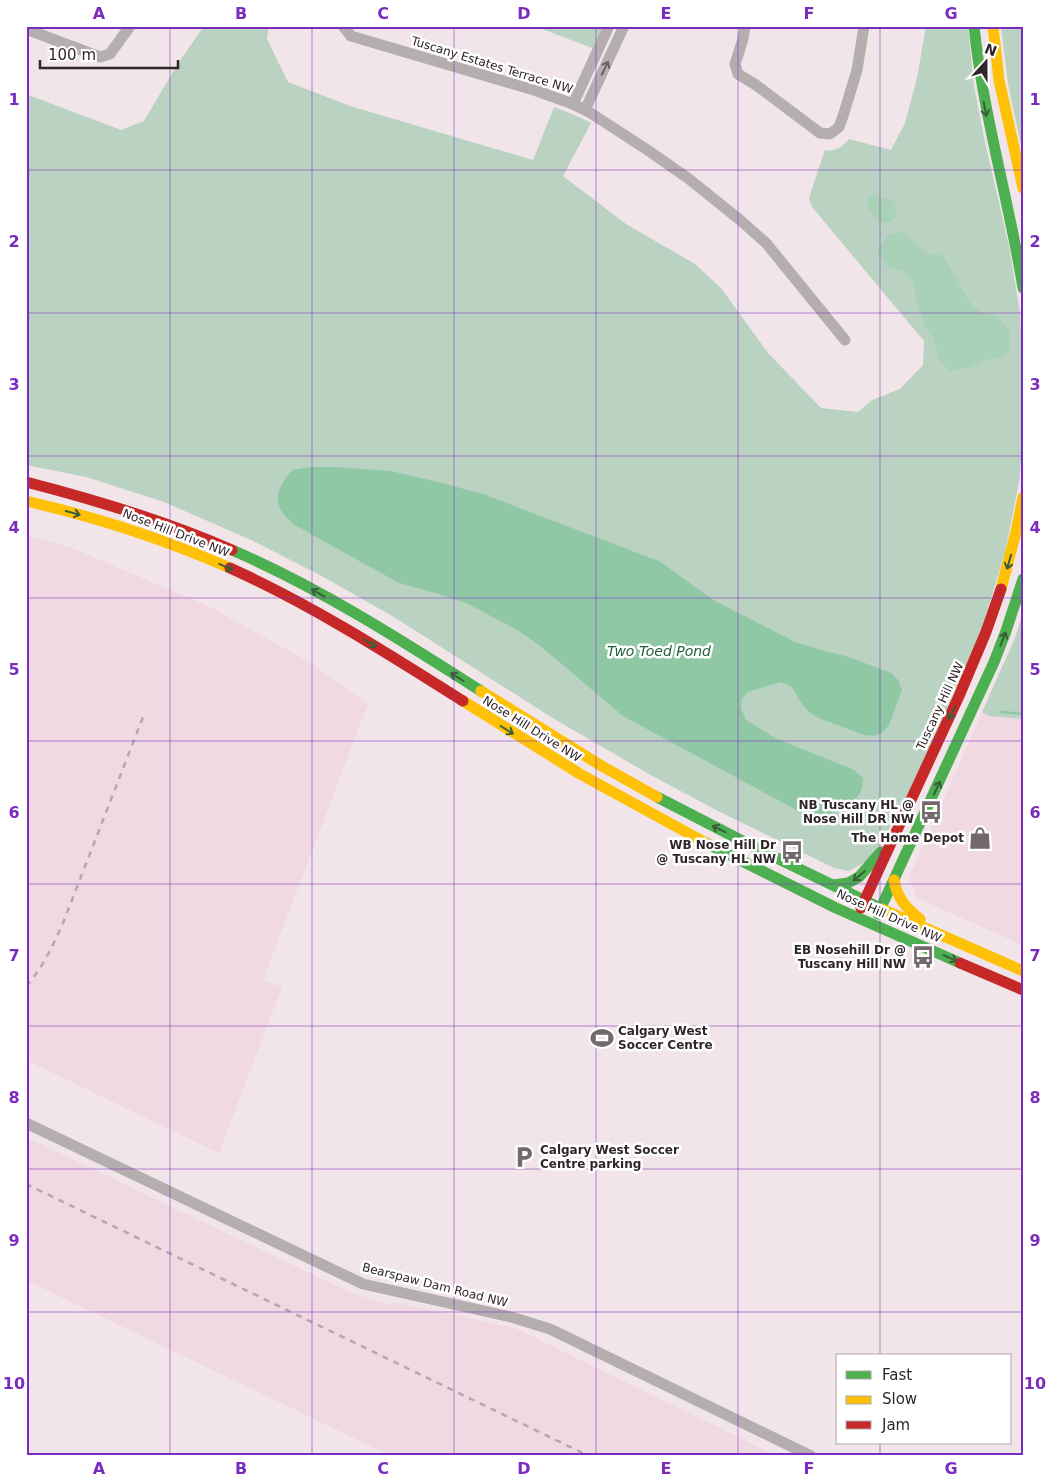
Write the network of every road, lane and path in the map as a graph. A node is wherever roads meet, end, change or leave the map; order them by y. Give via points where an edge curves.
1 (130, 26) edge
2 (343, 26) edge
3 (608, 26) edge
4 (624, 26) edge
5 (745, 26) edge
6 (864, 26) edge
7 (974, 26) edge
8 (993, 26) edge
9 (26, 28) edge
10 (579, 107) junction
11 (1023, 188) edge
12 (1023, 288) edge
13 (845, 340) dead end
14 (26, 482) edge
15 (1023, 497) edge
16 (26, 501) edge
17 (1023, 579) edge
18 (898, 827) junction
19 (894, 880) junction
20 (834, 885) junction
21 (865, 900) junction
22 (881, 907) junction
23 (857, 917) junction
24 (873, 925) junction
25 (971, 948) junction
26 (1023, 971) edge
27 (1023, 990) edge
28 (26, 1124) edge
29 (811, 1456) edge

1 - 9 street via 110,54 100,57
2 - 10 street, Tuscany Estates Terrace NW via 351,36 534,90
3 - 10 street
10 -> 4 street
5 - 6 street via 735,64 738,74 820,133 830,134 839,127 844,114 857,70
7 -> 12 street via 980,81
8 - 11 street via 1001,90
10 - 13 street, Tuscany Estates Terrace NW via 689,179 740,220 766,244
20 -> 14 street, Nose Hill Drive NW via 644,790 350,611 250,558 160,522
15 -> 18 street, Tuscany Hill NW via 1005,575 977,658
16 -> 23 street, Nose Hill Drive NW via 92,518 175,546 273,589 361,637 525,741 637,806
19 -> 17 street via 994,662
18 -> 20 street via 860,877
18 - 21 street, Tuscany Hill NW
19 - 22 street
19 - 25 street via 896,893 909,911
20 - 21 street, Nose Hill Drive NW
21 - 22 street, Nose Hill Drive NW
21 - 23 street, Tuscany Hill NW
22 - 24 street
22 - 25 street, Nose Hill Drive NW
23 - 24 street, Nose Hill Drive NW
24 -> 27 street, Nose Hill Drive NW
25 - 26 street, Nose Hill Drive NW
28 - 29 street, Bearspaw Dam Road NW via 364,1284 550,1329

